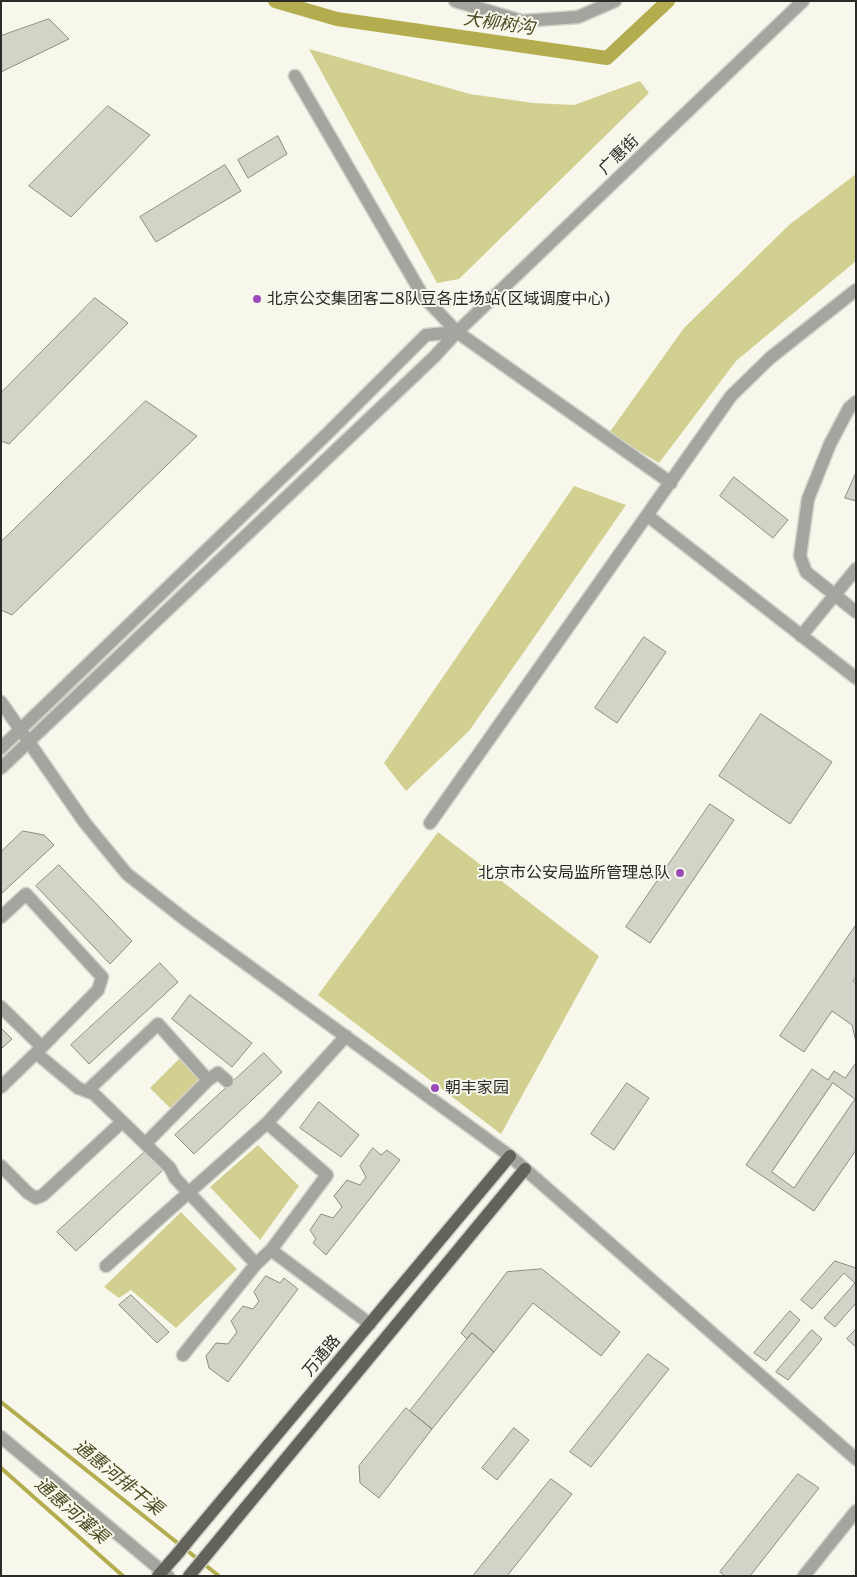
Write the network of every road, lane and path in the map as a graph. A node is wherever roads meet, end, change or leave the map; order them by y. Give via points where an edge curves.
1 (455, 1) edge
2 (615, 1) edge
3 (804, 1) edge
4 (295, 76) dead end
5 (856, 290) edge
6 (457, 332) junction
7 (856, 402) edge
8 (671, 483) junction
9 (648, 516) junction
10 (856, 569) edge
11 (834, 595) junction
12 (856, 612) edge
13 (801, 636) junction
14 (856, 678) edge
15 (1, 702) edge
16 (18, 729) junction
17 (28, 742) junction
18 (1, 748) edge
19 (1, 768) edge
20 (430, 823) dead end
21 (1, 917) edge
22 (1, 1007) edge
23 (346, 1036) junction
24 (39, 1050) junction
25 (208, 1080) junction
26 (227, 1081) dead end
27 (1, 1087) edge
28 (86, 1091) junction
29 (122, 1122) junction
30 (267, 1123) junction
31 (145, 1144) junction
32 (510, 1156) junction
33 (1, 1166) edge
34 (525, 1169) junction
35 (188, 1192) junction
36 (270, 1250) junction
37 (256, 1264) junction
38 (106, 1266) dead end
39 (370, 1324) junction
40 (183, 1355) dead end
41 (1, 1437) edge
42 (856, 1459) edge
43 (856, 1511) edge
44 (197, 1566) edge
45 (163, 1574) edge
46 (804, 1576) edge

1 - 2 street via 522,21 578,17
3 - 6 street, 广惠街
4 - 6 street via 423,296
5 - 8 street via 770,358 732,396
6 - 8 street
6 - 16 street via 426,335
6 - 17 street, 广惠街
7 - 11 street via 849,408 830,444 808,499 800,547 806,572
8 - 9 street
9 - 13 street
9 - 20 street
10 - 11 street
11 - 12 street
11 - 13 street
13 - 14 street
15 - 16 street
16 - 17 street
16 - 18 street
17 - 19 street, 广惠街
17 - 23 street via 85,823 127,874
21 - 24 street via 26,894 102,977 98,990
22 - 24 street
23 - 30 street
23 - 32 street
24 - 27 street
24 - 28 street via 78,1088
25 - 26 street via 218,1073
25 - 28 street via 158,1024
25 - 31 street
28 - 29 street via 94,1094
29 - 31 street
29 - 33 street via 36,1198
30 - 35 street
30 - 36 street via 327,1175
31 - 35 street via 170,1168
32 - 34 street
32 - 39 main road, 万通路
34 - 42 street
34 - 44 main road
35 - 37 street
35 - 38 street
36 - 37 street
36 - 39 street
37 - 40 street
39 - 45 main road, 万通路
41 - 45 street
43 - 46 street

